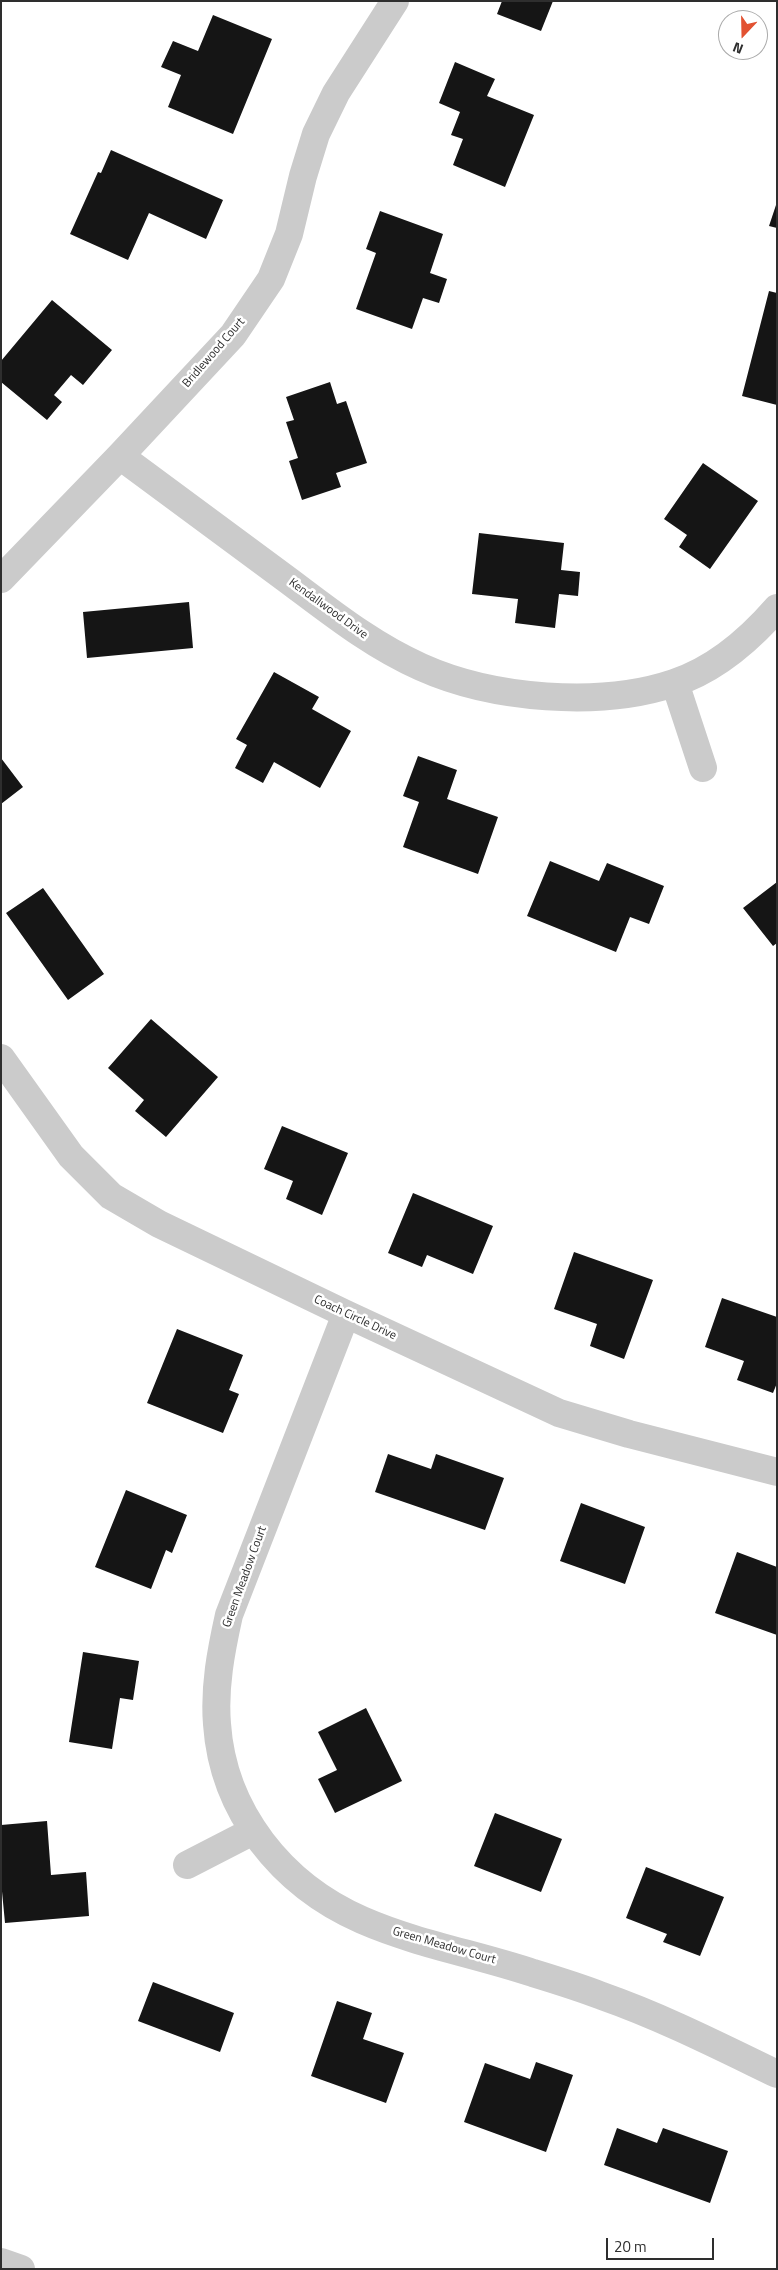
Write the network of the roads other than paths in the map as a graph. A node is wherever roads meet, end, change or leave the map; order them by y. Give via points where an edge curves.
1 (395, 1) edge
2 (120, 456) junction
3 (1, 579) edge
4 (777, 608) edge
5 (675, 683) junction
6 (703, 768) dead end
7 (1, 1058) edge
8 (346, 1314) junction
9 (777, 1472) edge
10 (253, 1831) junction
11 (187, 1865) dead end
12 (777, 2074) edge
13 (1, 2262) edge
14 (22, 2269) edge

1 - 2 street, Bridlewood Court via 336,93 316,134 289,234 271,279 233,335
2 - 3 street, Bridlewood Court
2 - 5 street, Kendallwood Drive via 358,632 421,668 480,687 540,696 596,697 644,692
4 - 5 street, Kendallwood Drive via 719,661
5 - 6 street
7 - 8 street, Coach Circle Drive via 71,1156 111,1196 159,1224
8 - 9 street, Coach Circle Drive via 560,1413
8 - 10 street, Green Meadow Court via 229,1615 218,1666 216,1725 226,1776
10 - 11 street
10 - 12 street, Green Meadow Court via 276,1861 310,1891 360,1919 415,1940 507,1964 603,1996 691,2032
13 - 14 street

